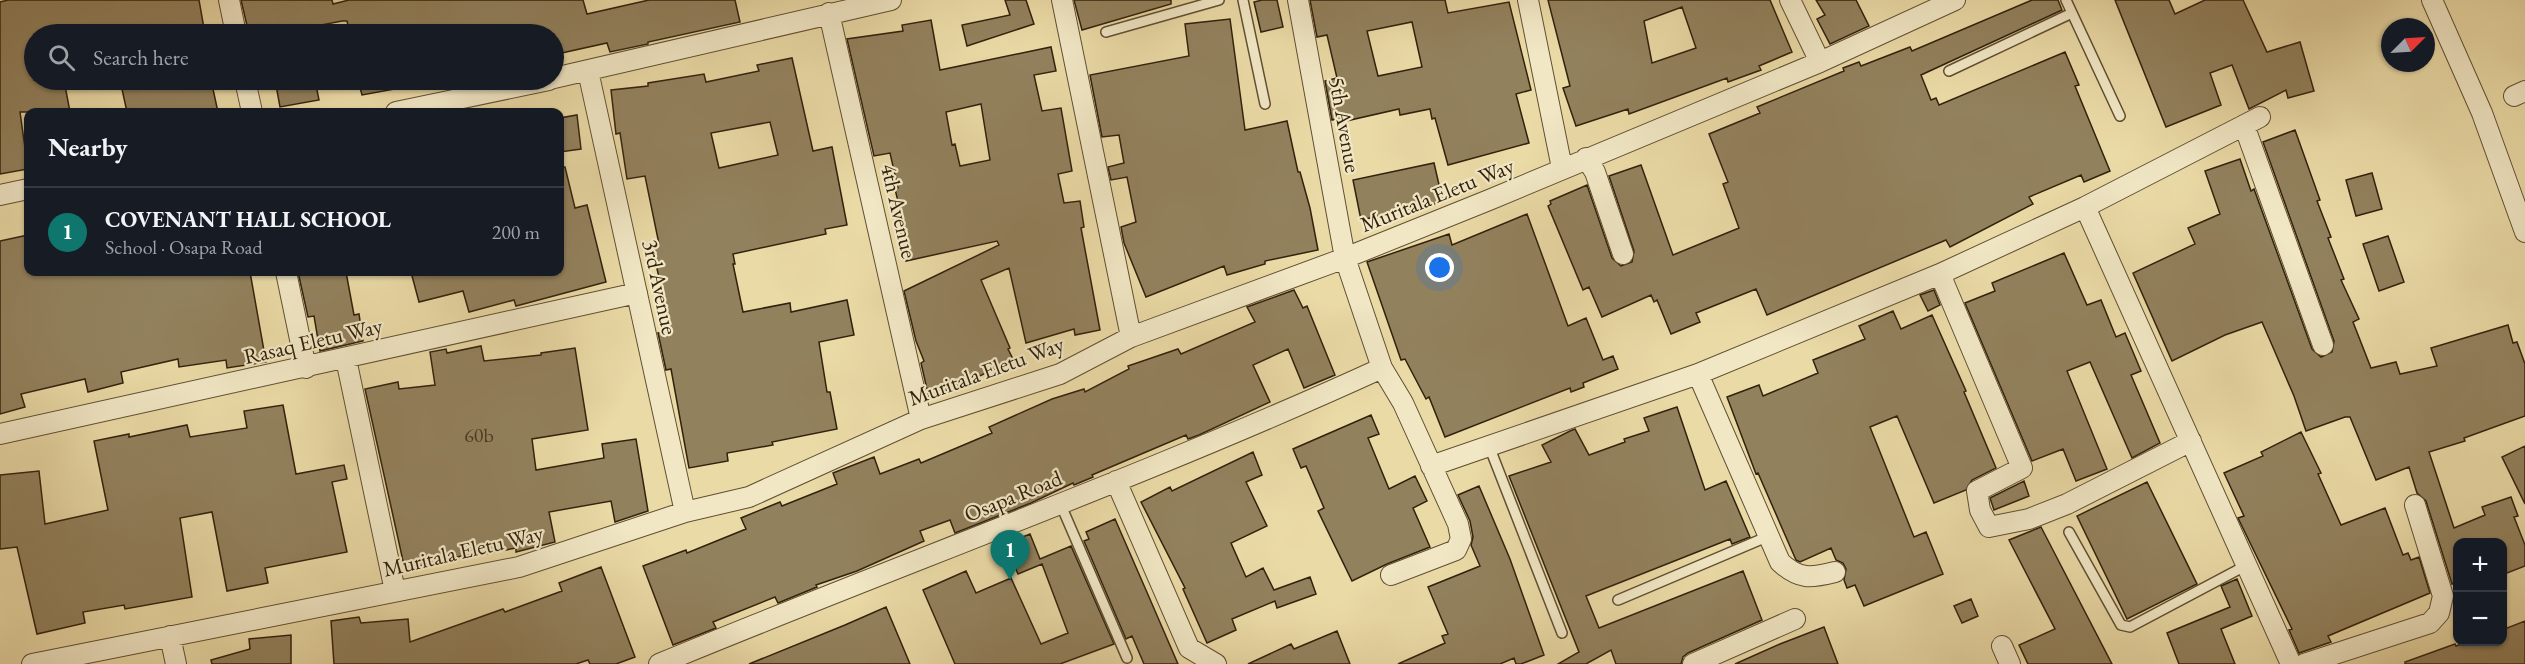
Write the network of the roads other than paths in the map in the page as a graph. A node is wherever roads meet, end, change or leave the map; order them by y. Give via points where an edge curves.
1 (229, 0) edge
2 (891, 0) edge
3 (1062, 0) edge
4 (1219, 0) edge
5 (1243, 0) edge
6 (1298, 0) edge
7 (1528, 0) edge
8 (1790, 0) edge
9 (1955, 0) edge
10 (2066, 0) edge
11 (2432, 0) edge
12 (2072, 13) junction
13 (830, 14) junction
14 (234, 24) edge
15 (1106, 32) dead end
16 (1820, 62) junction
17 (588, 71) junction
18 (1949, 71) dead end
19 (564, 76) edge
20 (248, 90) edge
21 (501, 90) edge
22 (1264, 104) dead end
23 (251, 108) edge
24 (415, 108) edge
25 (2120, 116) dead end
26 (1586, 158) junction
27 (1562, 168) junction
28 (24, 190) edge
29 (0, 195) edge
30 (2085, 207) junction
31 (2525, 232) edge
32 (1623, 254) dead end
33 (1346, 258) junction
34 (1940, 274) junction
35 (287, 276) edge
36 (637, 293) junction
37 (1131, 337) junction
38 (2323, 345) dead end
39 (346, 359) junction
40 (306, 368) junction
41 (1382, 368) junction
42 (1698, 374) junction
43 (921, 418) junction
44 (0, 434) edge
45 (2191, 441) junction
46 (1489, 446) junction
47 (1431, 466) junction
48 (1116, 481) junction
49 (1060, 503) junction
50 (2415, 505) dead end
51 (685, 512) junction
52 (2069, 532) dead end
53 (1769, 536) junction
54 (2247, 565) junction
55 (1835, 572) dead end
56 (1391, 575) dead end
57 (395, 591) junction
58 (1618, 600) dead end
59 (1795, 619) dead end
60 (1562, 633) dead end
61 (170, 636) junction
62 (2002, 646) dead end
63 (1127, 658) dead end
64 (32, 664) edge
65 (177, 664) edge
66 (660, 664) edge
67 (1216, 664) edge
68 (1693, 664) edge
69 (2010, 664) edge
70 (2291, 664) edge
71 (2304, 664) edge

1 - 14 street
2 - 13 street
3 - 37 street
4 - 15 lane
5 - 22 lane
6 - 33 street, 5th Avenue
7 - 27 street
8 - 16 street
9 - 16 street, Muritala Eletu Way
10 - 12 lane
11 - 31 street via 2482,113
12 - 18 lane
12 - 25 lane
13 - 17 street
13 - 43 street, 4th Avenue
16 - 26 street, Muritala Eletu Way
17 - 19 street
17 - 36 street, 3rd Avenue
20 - 23 street
21 - 24 street
26 - 27 street, Muritala Eletu Way
26 - 32 street via 1595,172
27 - 33 street, Muritala Eletu Way
28 - 29 street
30 - 34 street
30 - 38 street via 2252,121
30 - 45 street
33 - 37 street, Muritala Eletu Way
33 - 41 street, 5th Avenue
34 - 42 street
34 - 45 street via 2022,468 1977,491 1980,510 1989,527 2029,519 2067,504
35 - 40 street
36 - 39 street, Rasaq Eletu Way
36 - 51 street, 3rd Avenue
37 - 43 street, Muritala Eletu Way via 1060,374
39 - 40 street, Rasaq Eletu Way
39 - 57 street
40 - 44 street, Rasaq Eletu Way
41 - 47 street, 5th Avenue via 1403,403
41 - 48 street, Osapa Road via 1266,421
42 - 46 street
42 - 53 street
43 - 51 street, Muritala Eletu Way via 749,497
45 - 54 street
46 - 47 street
46 - 60 lane
47 - 56 street, 5th Avenue via 1461,538 1456,550
48 - 49 street, Osapa Road
48 - 67 street via 1189,648
49 - 63 lane
49 - 66 street, Osapa Road
50 - 71 street via 2443,596 2439,613 2430,623
51 - 57 street, Muritala Eletu Way via 519,567
52 - 54 lane via 2121,625 2130,627
53 - 55 street via 1780,562 1792,574 1819,576
53 - 58 lane
54 - 70 street
57 - 61 street, Muritala Eletu Way
59 - 68 street
61 - 64 street, Muritala Eletu Way
61 - 65 street
62 - 69 street

